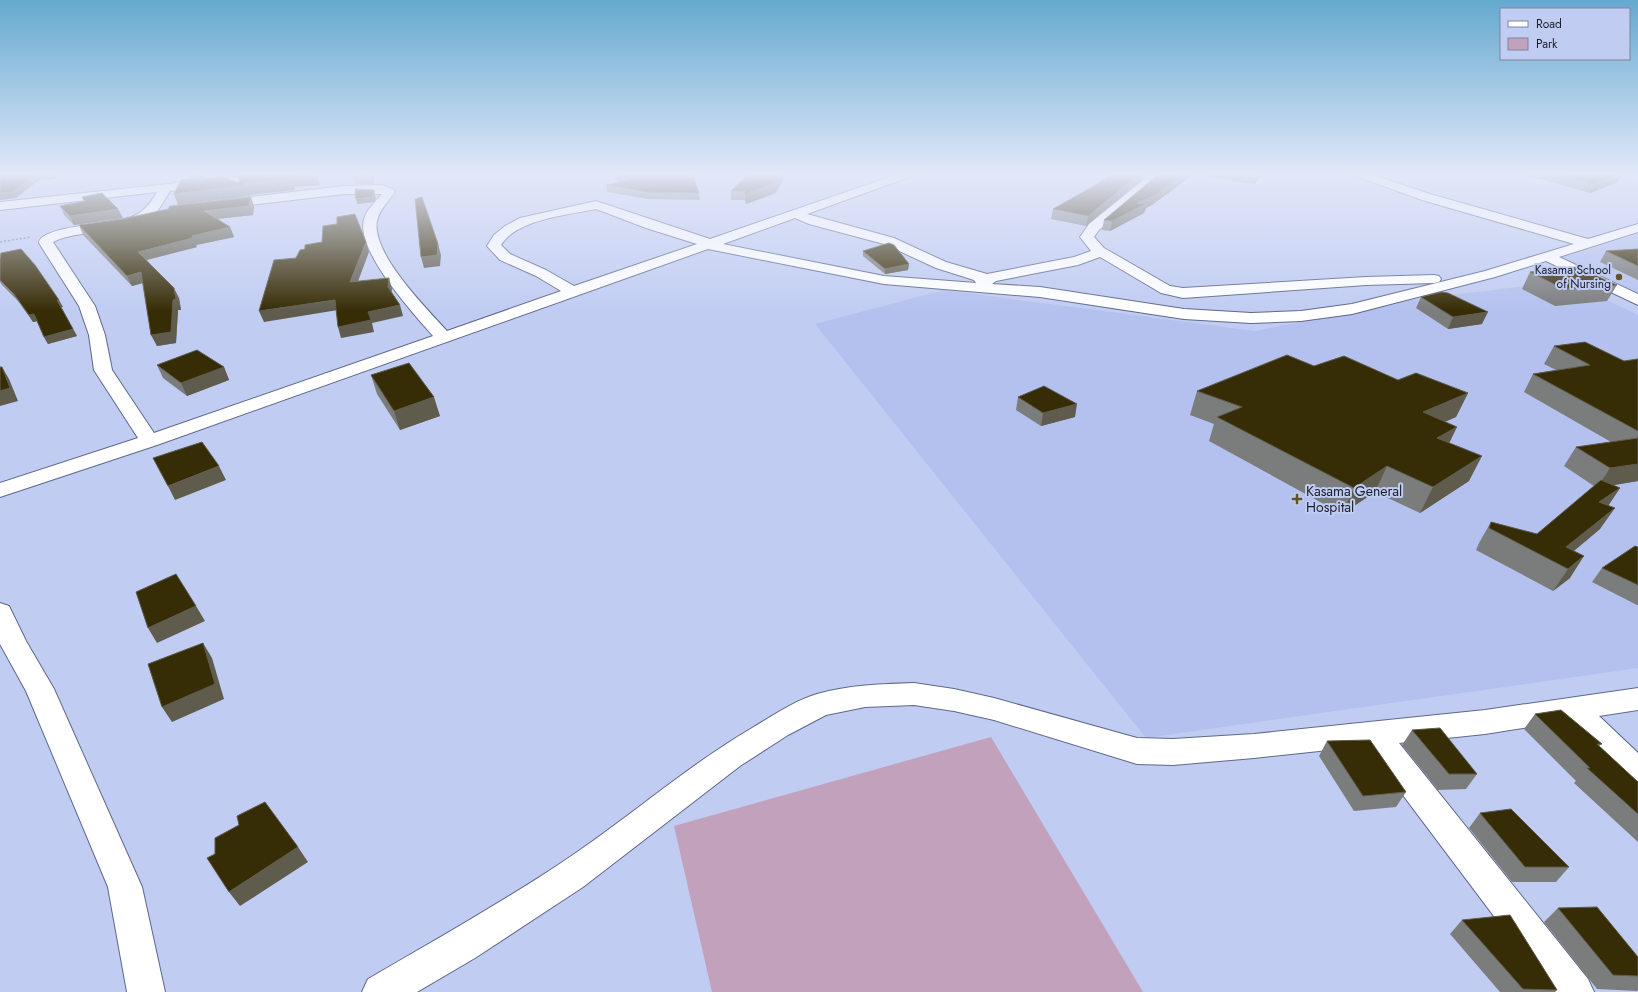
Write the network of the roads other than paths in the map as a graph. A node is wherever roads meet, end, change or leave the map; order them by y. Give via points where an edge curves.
1 (136, 219) edge
2 (371, 219) edge
3 (533, 219) edge
4 (637, 219) edge
5 (780, 219) edge
6 (809, 219) edge
7 (1104, 219) edge
8 (1504, 219) edge
9 (1638, 228) edge
10 (1587, 243) junction
11 (710, 244) junction
12 (1098, 251) junction
13 (1546, 256) junction
14 (1473, 278) junction
15 (986, 279) junction
16 (957, 286) junction
17 (573, 292) junction
18 (1040, 292) junction
19 (1638, 300) edge
20 (444, 338) junction
21 (150, 441) junction
22 (0, 490) edge
23 (0, 612) edge
24 (1638, 699) edge
25 (1573, 710) junction
26 (1374, 734) junction
27 (1638, 772) edge
28 (146, 992) edge
29 (381, 992) edge
30 (1575, 992) edge

1 - 21 street via 59,234 46,240 46,243 86,306 97,335 103,370
2 - 20 street via 370,237 398,285
3 - 17 street via 510,229 494,246 504,257 541,273
4 - 11 street
5 - 11 street
6 - 15 street via 889,241 941,265
7 - 12 street via 1088,233 1087,237
8 - 10 street
9 - 10 street
10 - 13 street
11 - 16 street via 884,280
11 - 17 street
12 - 14 street via 1166,290 1183,293 1366,281
12 - 15 street via 1078,261
13 - 14 street
13 - 19 street
14 - 18 street via 1352,309 1275,318 1184,314
15 - 16 street
15 - 18 street
16 - 18 street
17 - 20 street
20 - 21 street
21 - 22 street
23 - 28 street via 13,643 40,689 125,886
24 - 25 street
25 - 26 street
25 - 27 street
26 - 29 street via 1173,752 1137,751 994,709 914,694 866,696 819,706 729,757 571,876 462,945
26 - 30 street

